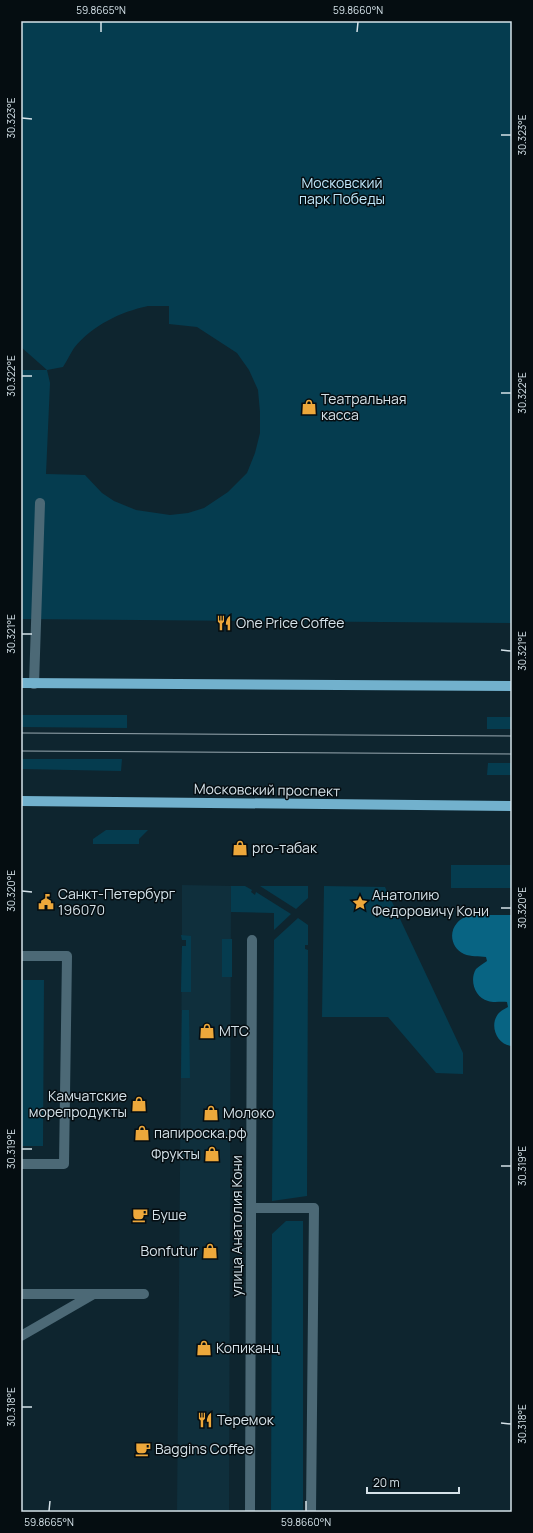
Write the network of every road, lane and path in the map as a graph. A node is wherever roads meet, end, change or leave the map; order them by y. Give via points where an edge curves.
1 (40, 503) dead end
2 (21, 683) edge
3 (34, 684) junction
4 (512, 686) edge
5 (21, 801) edge
6 (512, 806) edge
7 (252, 940) dead end
8 (21, 956) edge
9 (21, 1164) edge
10 (252, 1208) junction
11 (21, 1294) edge
12 (93, 1294) junction
13 (144, 1294) dead end
14 (21, 1336) edge
15 (250, 1512) edge
16 (311, 1512) edge

1 - 3 street
2 - 3 main road
3 - 4 main road
5 - 6 main road, Московский проспект
7 - 10 street, улица Анатолия Кони
8 - 9 street via 67,956 64,1164
10 - 15 street, улица Анатолия Кони
10 - 16 street via 314,1208
11 - 12 street
12 - 13 street
12 - 14 street

